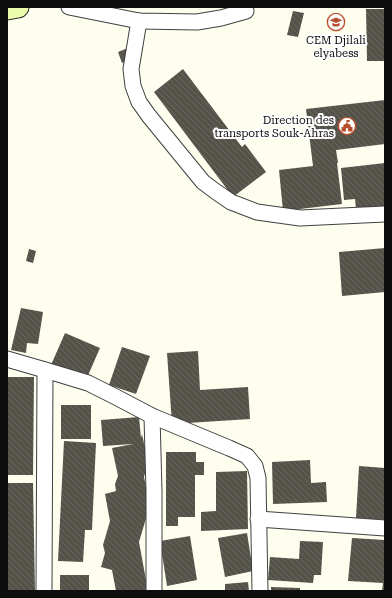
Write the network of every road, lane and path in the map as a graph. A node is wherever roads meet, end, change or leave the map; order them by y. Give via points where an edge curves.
1 (18, 7) edge
2 (69, 7) edge
3 (7, 10) edge
4 (246, 11) dead end
5 (139, 22) junction
6 (385, 214) edge
7 (7, 359) edge
8 (44, 370) junction
9 (152, 416) junction
10 (258, 520) junction
11 (385, 528) edge
12 (44, 591) edge
13 (154, 591) edge
14 (260, 591) edge

1 - 3 street
2 - 5 street
4 - 5 street via 197,22
5 - 6 street via 131,70 139,102 203,182 215,192 231,202 257,212 300,218
7 - 8 street
8 - 9 street via 88,384
8 - 12 street
9 - 10 street via 247,456 255,466 258,478
9 - 13 street
10 - 11 street
10 - 14 street

